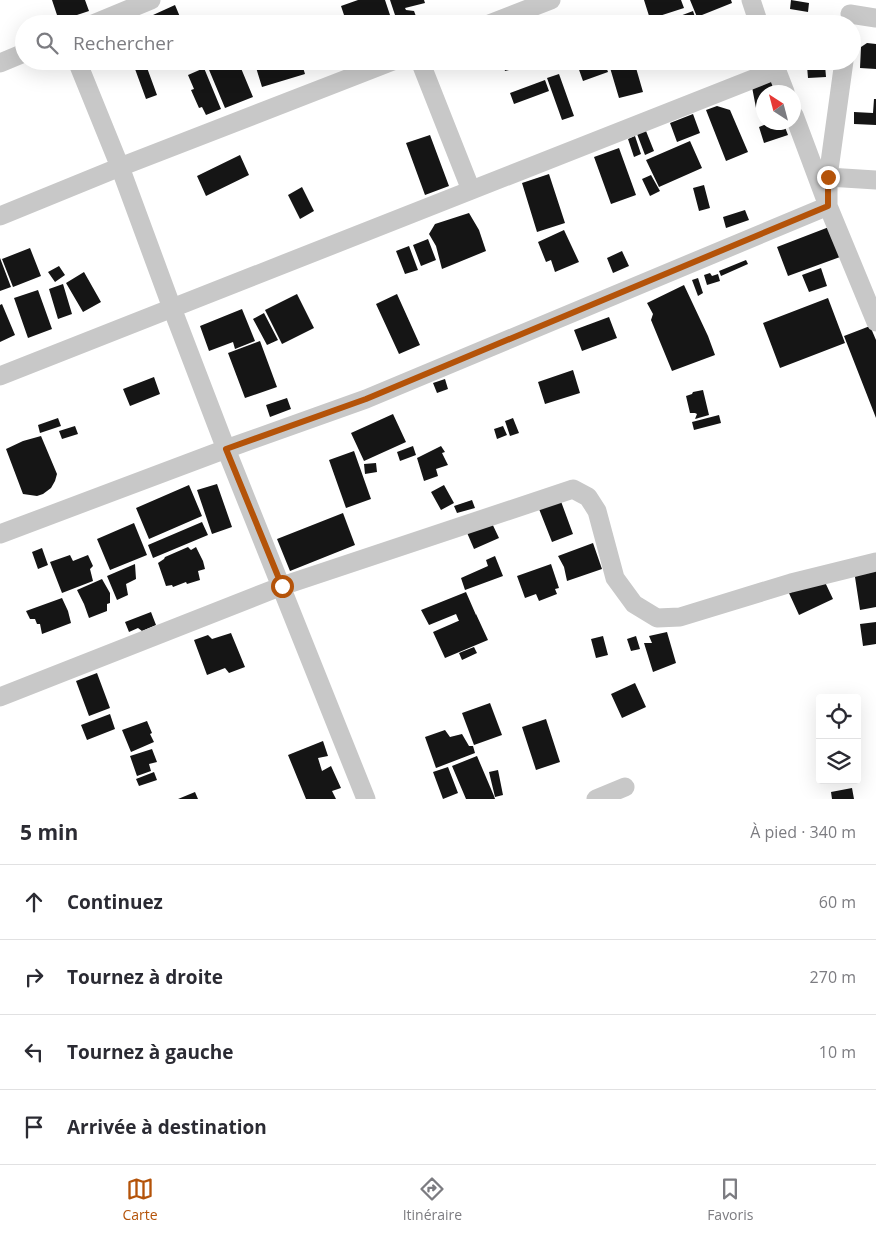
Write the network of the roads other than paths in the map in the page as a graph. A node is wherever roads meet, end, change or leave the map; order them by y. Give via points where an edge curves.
1 (151, 0) edge
2 (551, 0) edge
3 (751, 0) edge
4 (115, 15) edge
5 (512, 15) edge
6 (756, 15) edge
7 (861, 15) edge
8 (876, 18) edge
9 (15, 57) edge
10 (0, 63) edge
11 (81, 70) edge
12 (370, 70) edge
13 (424, 70) edge
14 (765, 70) edge
15 (777, 70) edge
16 (843, 70) edge
17 (782, 85) edge
18 (800, 130) edge
19 (120, 167) junction
20 (828, 177) junction
21 (876, 180) edge
22 (471, 190) junction
23 (828, 206) junction
24 (0, 216) edge
25 (172, 308) junction
26 (876, 322) edge
27 (0, 376) edge
28 (226, 449) junction
29 (0, 534) edge
30 (876, 562) edge
31 (282, 586) junction
32 (0, 697) edge
33 (624, 787) dead end
34 (366, 799) edge
35 (596, 799) edge

1 - 4 street
2 - 5 street
3 - 6 street
7 - 8 street
9 - 10 street
11 - 19 street
12 - 19 street
13 - 22 street
14 - 22 street
15 - 17 street
16 - 20 street
18 - 23 street
19 - 24 street
19 - 25 street
20 - 21 street
20 - 23 street
22 - 25 street
23 - 26 street
23 - 28 street via 366,399
25 - 27 street
25 - 28 street
28 - 29 street
28 - 31 street
30 - 31 street via 680,616 657,618 634,604 615,578 597,511 588,498 572,488
31 - 32 street
31 - 34 street
33 - 35 street

